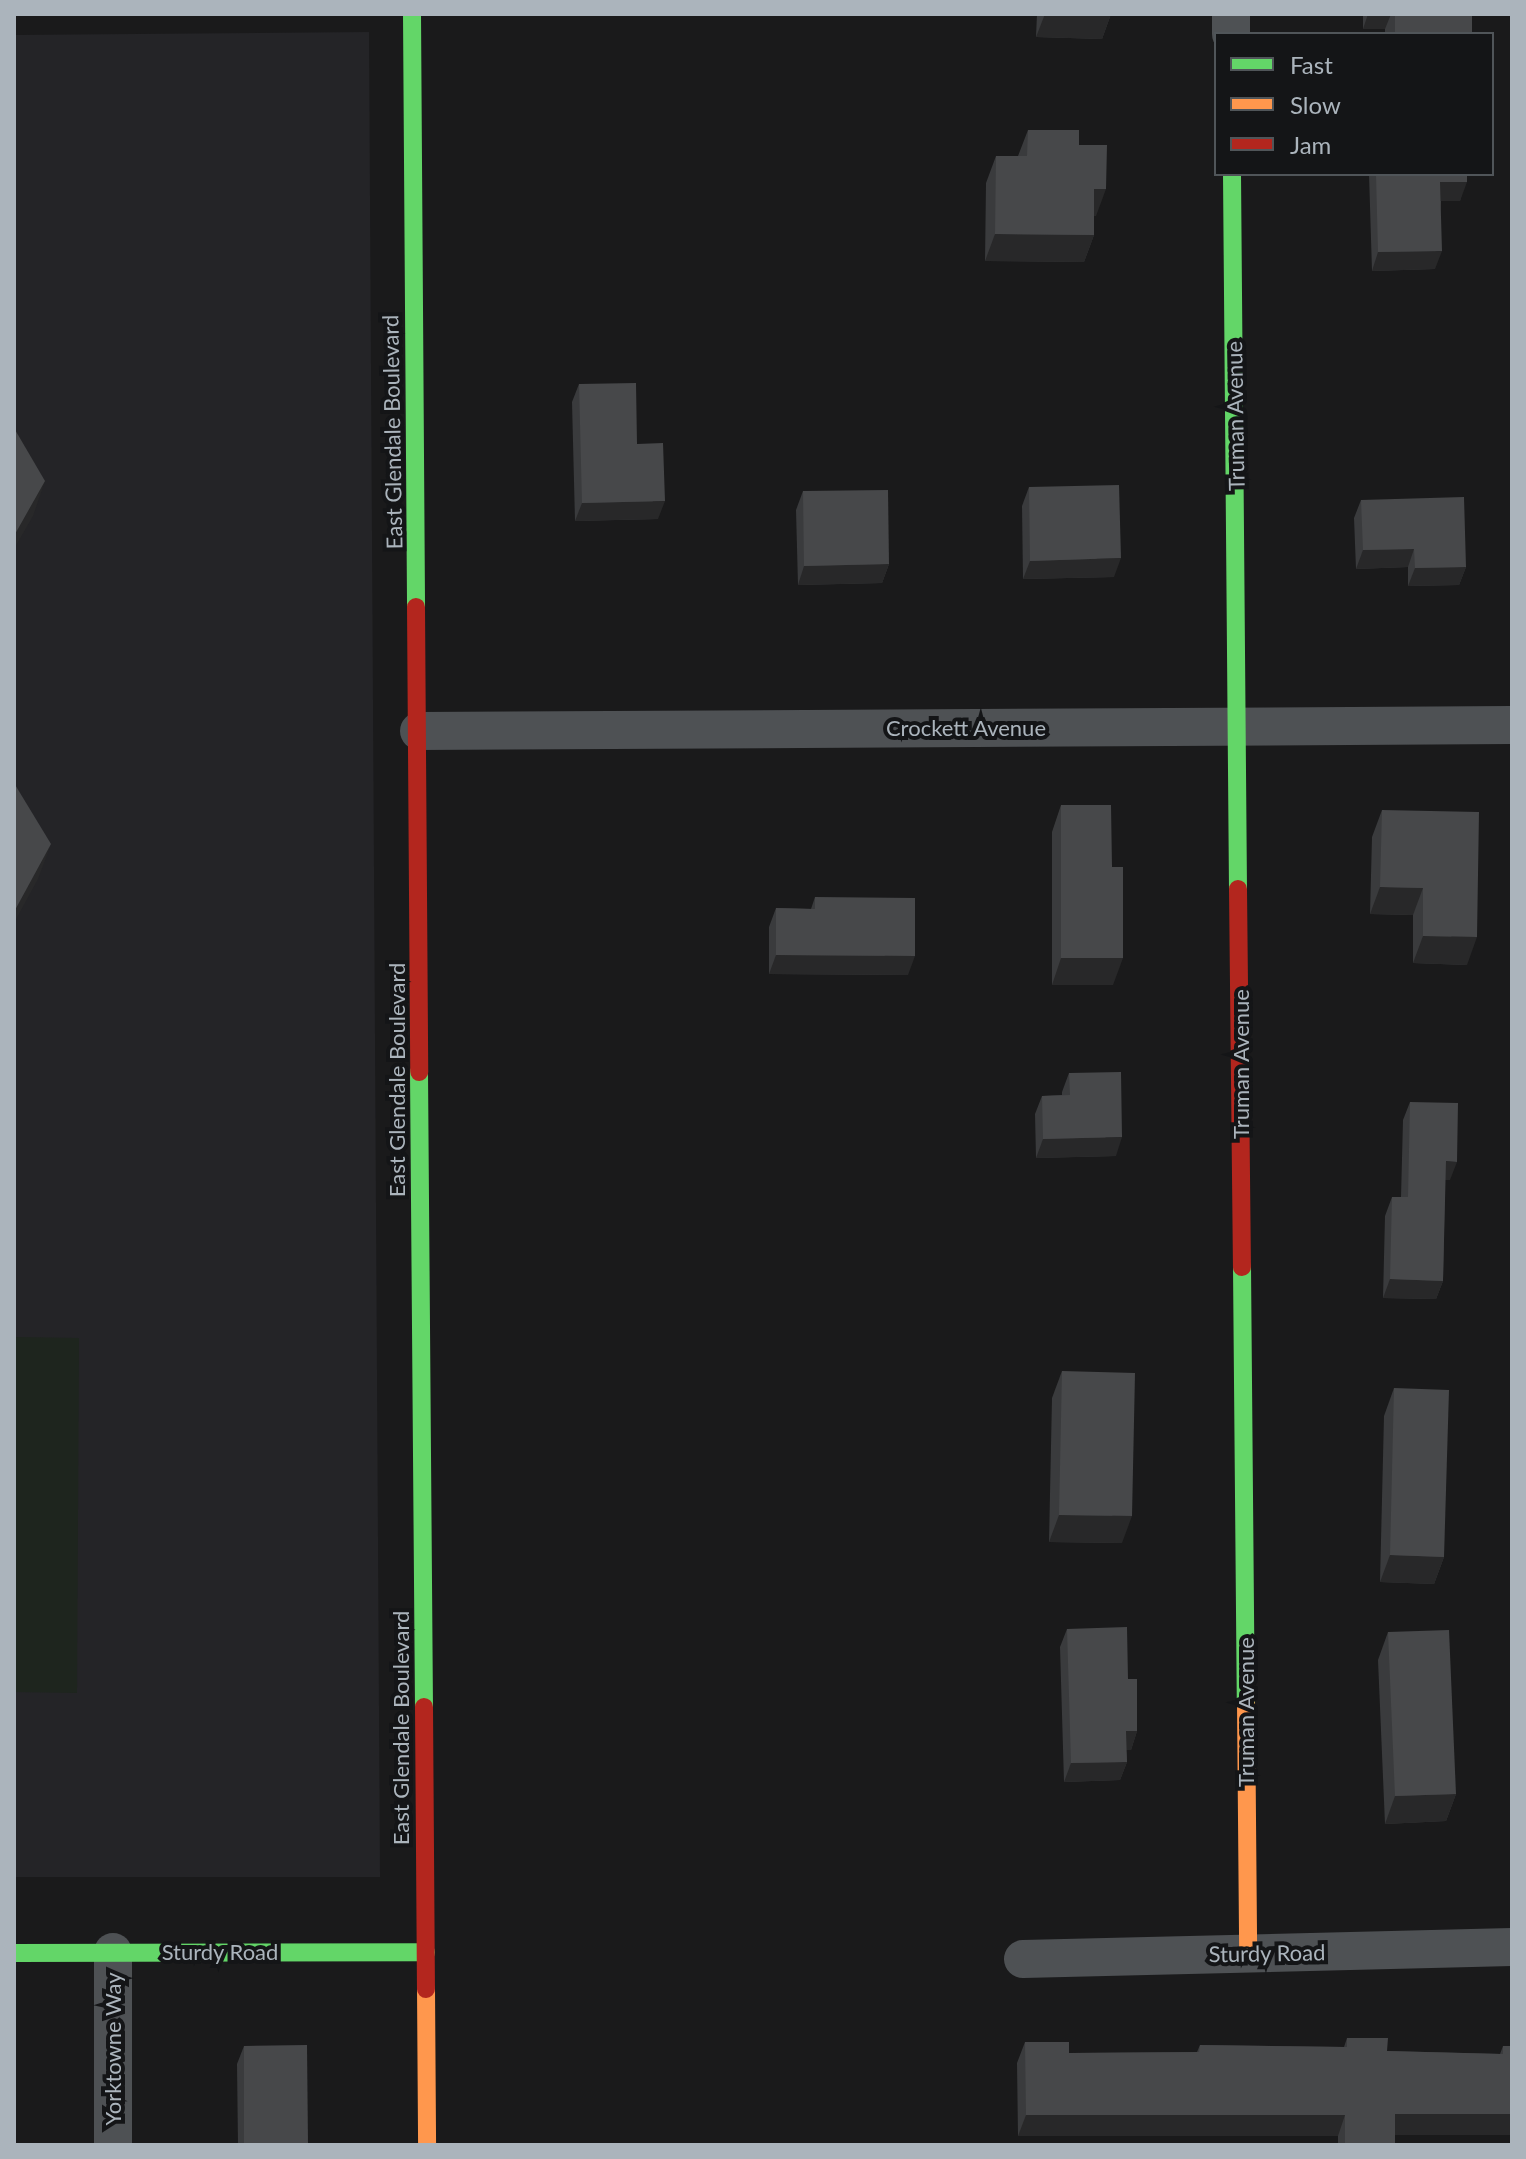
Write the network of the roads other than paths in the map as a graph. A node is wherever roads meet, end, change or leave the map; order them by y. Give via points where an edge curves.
1 (412, 14) edge
2 (1232, 176) edge
3 (1512, 725) edge
4 (1238, 727) junction
5 (419, 731) junction
6 (1512, 1947) edge
7 (113, 1952) junction
8 (426, 1952) junction
9 (14, 1953) edge
10 (1248, 1954) junction
11 (1023, 1959) dead end
12 (113, 2145) edge
13 (427, 2145) edge

1 - 5 street, East Glendale Boulevard
2 - 4 street, Truman Avenue
3 - 4 street, Crockett Avenue
4 - 5 street, Crockett Avenue
4 - 10 street, Truman Avenue
5 - 8 street, East Glendale Boulevard
6 - 10 street, Sturdy Road
7 - 8 street, Sturdy Road
7 - 9 street, Sturdy Road
7 - 12 street, Yorktowne Way
8 - 13 street, East Glendale Boulevard
10 - 11 street, Sturdy Road

